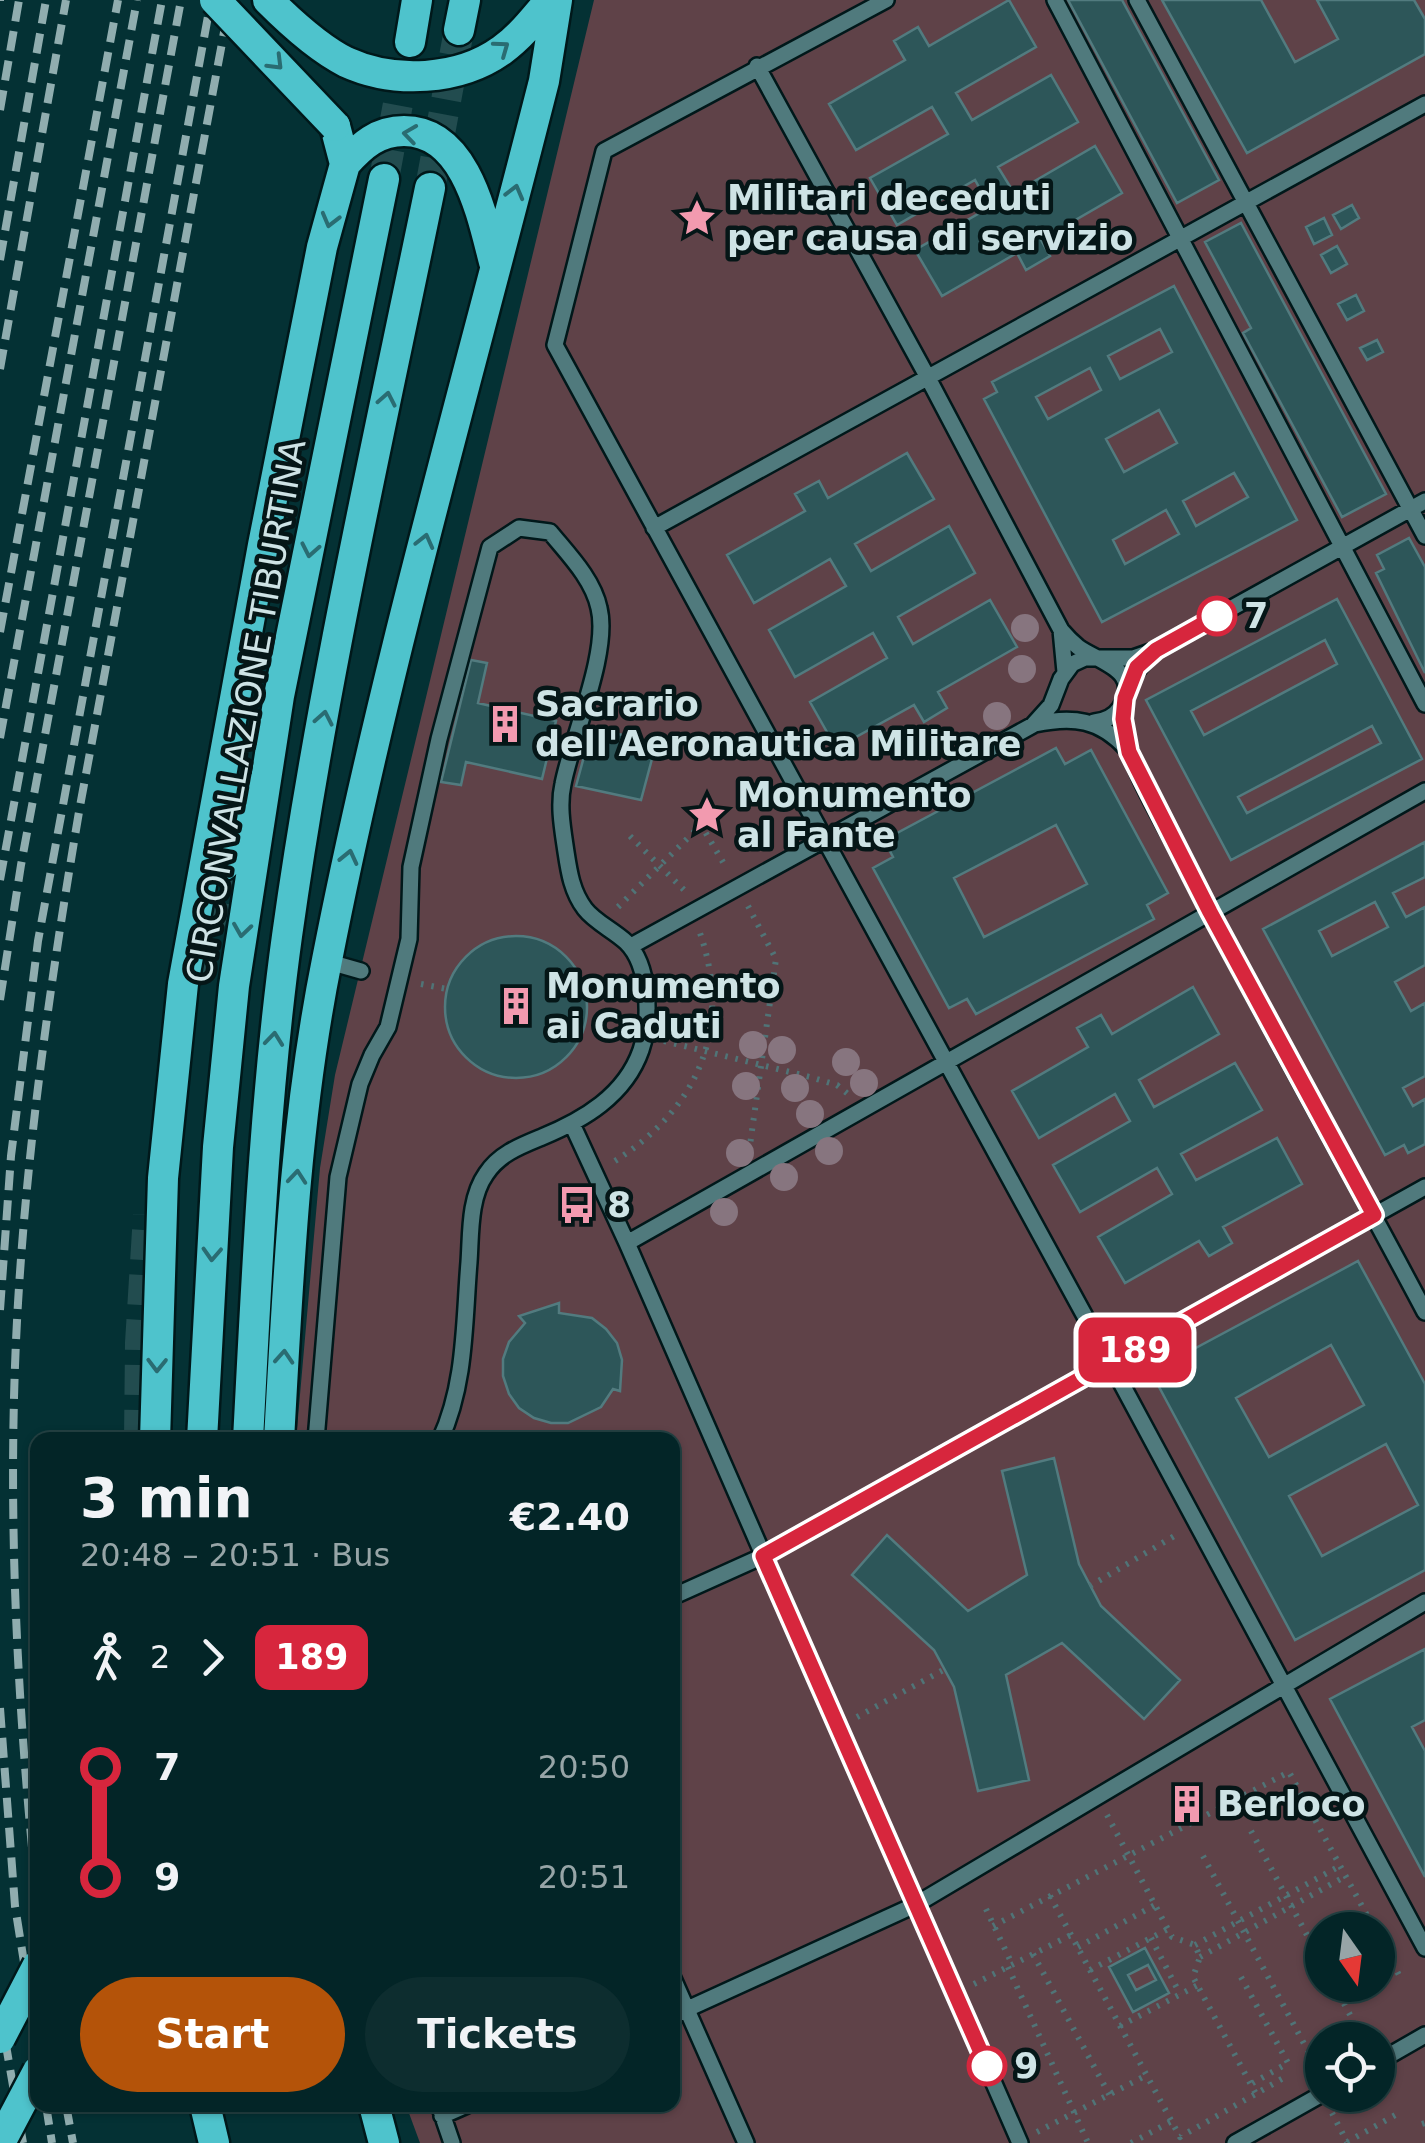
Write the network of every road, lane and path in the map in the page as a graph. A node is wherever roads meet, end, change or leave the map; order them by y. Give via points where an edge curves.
1 (216, 0) edge
2 (268, 0) edge
3 (418, 0) edge
4 (465, 0) edge
5 (553, 0) edge
6 (886, 0) edge
7 (1054, 0) edge
8 (1138, 0) edge
9 (459, 30) tunnel mouth
10 (410, 42) tunnel mouth
11 (757, 66) junction
12 (1425, 104) edge
13 (345, 164) junction
14 (384, 179) tunnel mouth
15 (430, 188) tunnel mouth
16 (1246, 202) junction
17 (1180, 239) junction
18 (495, 265) junction
19 (927, 376) junction
20 (1418, 505) edge
21 (654, 528) junction
22 (1425, 536) edge
23 (1340, 548) junction
24 (1061, 630) junction
25 (1156, 650) junction
26 (1095, 657) junction
27 (1065, 672) junction
28 (1060, 688) junction
29 (279, 696) junction
30 (1125, 698) junction
31 (1425, 704) edge
32 (1085, 721) junction
33 (1033, 725) junction
34 (1129, 752) junction
35 (1425, 791) edge
36 (630, 836) dead end
37 (824, 842) junction
38 (224, 865) tunnel mouth
39 (660, 866) junction
40 (738, 888) junction
41 (697, 910) junction
42 (1210, 912) junction
43 (601, 923) junction
44 (630, 946) junction
45 (326, 961) junction
46 (361, 970) dead end
47 (644, 1035) junction
48 (705, 1052) junction
49 (945, 1061) junction
50 (761, 1067) junction
51 (847, 1093) dead end
52 (572, 1124) junction
53 (595, 1174) junction
54 (746, 1176) junction
55 (1425, 1187) edge
56 (1374, 1215) junction
57 (627, 1243) junction
58 (1425, 1312) edge
59 (1111, 1364) junction
60 (155, 1432) edge
61 (202, 1432) edge
62 (248, 1432) edge
63 (280, 1432) edge
64 (317, 1432) edge
65 (444, 1432) edge
66 (1195, 1524) junction
67 (763, 1556) junction
68 (1090, 1586) dead end
69 (680, 1593) edge
70 (1425, 1602) edge
71 (945, 1668) dead end
72 (1282, 1685) junction
73 (838, 1728) junction
74 (1097, 1797) junction
75 (1252, 1832) dead end
76 (1128, 1854) junction
77 (1203, 1856) dead end
78 (1340, 1866) junction
79 (1346, 1876) junction
80 (1050, 1896) junction
81 (1286, 1896) junction
82 (916, 1905) junction
83 (1155, 1905) junction
84 (1292, 1906) junction
85 (986, 1909) dead end
86 (1365, 1912) edge
87 (1238, 1921) junction
88 (993, 1926) junction
89 (1168, 1929) junction
90 (1305, 1931) edge
91 (1244, 1932) junction
92 (1071, 1935) junction
93 (1150, 1938) junction
94 (1195, 1945) junction
95 (1078, 1947) junction
96 (1425, 1948) edge
97 (1033, 1954) junction
98 (1200, 1956) junction
99 (1010, 1966) junction
100 (1395, 1967) edge
101 (1090, 1970) junction
102 (1241, 1976) dead end
103 (1401, 1978) dead end
104 (30, 1980) edge
105 (1198, 1985) junction
106 (954, 1993) junction
107 (1180, 1994) junction
108 (680, 2012) edge
109 (680, 2014) edge
110 (1120, 2026) junction
111 (1425, 2035) edge
112 (0, 2038) edge
113 (1305, 2046) edge
114 (1395, 2052) edge
115 (1147, 2075) junction
116 (1287, 2076) dead end
117 (1251, 2084) junction
118 (30, 2086) edge
119 (1256, 2094) dead end
120 (1110, 2096) junction
121 (1305, 2104) edge
122 (207, 2112) edge
123 (376, 2112) edge
124 (442, 2112) edge
125 (1399, 2113) dead end
126 (1076, 2114) junction
127 (1172, 2121) junction
128 (1020, 2141) edge
129 (1347, 2142) edge
130 (0, 2143) edge
131 (214, 2143) edge
132 (384, 2143) edge
133 (452, 2143) edge
134 (746, 2143) edge
135 (1088, 2143) edge
136 (1131, 2143) edge
137 (1235, 2143) edge

1 -> 13 highway, bridge via 335,126
2 -> 5 highway via 337,57 376,72 432,76 481,62 519,36
3 - 10 highway
4 - 9 highway
18 -> 5 highway via 544,81
6 - 11 lane
7 - 17 lane
8 - 16 lane
11 - 19 lane
11 - 21 lane via 604,151 555,345
12 - 16 lane
18 -> 13 highway via 473,193 440,144 412,131 392,132 364,144
13 -> 60 highway via 263,546 183,984 163,1178
14 -> 29 highway, CIRCONVALLAZIONE TIBURTINA
62 -> 15 highway via 271,1071 287,934
16 - 17 lane
16 - 20 lane
17 - 19 lane
17 - 23 lane
45 -> 18 highway
19 - 21 lane
19 - 24 lane
20 - 22 lane
20 - 23 lane
21 - 37 lane
23 - 25 lane
23 - 31 lane
24 - 26 lane
24 - 27 lane
25 - 26 lane via 1133,658
25 - 30 lane via 1137,667
26 - 27 lane
26 - 30 lane via 1122,674
27 - 28 lane
28 - 32 lane via 1064,706
28 - 33 lane
29 - 38 highway
29 -> 61 highway, CIRCONVALLAZIONE TIBURTINA via 226,1054
30 - 32 lane via 1112,717
30 - 34 lane
32 - 33 lane
32 - 34 lane
33 - 37 lane
34 - 42 lane
35 - 42 lane
36 - 39 path
37 - 40 lane
37 - 49 lane
39 - 40 path via 700,825
39 - 41 path
39 - 43 path
40 - 41 lane
40 - 50 path via 776,959
41 - 44 lane
41 - 48 path via 712,991
42 - 49 lane
42 - 56 lane
43 - 44 lane
43 - 64 lane via 587,913 572,884 562,824 562,788 601,638 599,606 550,532 519,528 490,547 415,848 409,939 388,1027 360,1084 338,1177
44 - 47 lane via 643,978
45 - 46 lane
63 -> 45 highway via 297,1168
47 - 48 path
47 - 52 lane via 619,1087
48 - 50 path
48 - 53 path via 670,1118
49 - 54 lane
49 - 59 lane
50 - 51 path
50 - 54 path
52 - 53 lane
52 - 65 lane via 514,1149 482,1178 473,1208 459,1385
53 - 57 lane
54 - 57 lane
55 - 56 lane
56 - 58 lane
56 - 59 lane
57 - 67 lane
59 - 66 lane
59 - 67 lane
66 - 68 path
66 - 72 lane
67 - 69 lane
67 - 73 lane
70 - 72 lane
71 - 73 path
72 - 74 lane
72 - 96 lane
73 - 82 lane
74 - 76 path
74 - 82 lane
75 - 81 path
76 - 78 path via 1289,1772
76 - 80 path
76 - 83 path
77 - 87 path
78 - 79 path
78 - 81 path
79 - 84 path
79 - 86 path
80 - 88 path
80 - 92 path
81 - 84 path
81 - 87 path
82 - 106 lane
82 - 108 lane
83 - 89 path
83 - 95 path
84 - 90 path
84 - 91 path
85 - 88 path
87 - 91 path
87 - 94 path
88 - 99 path
89 - 93 path
89 - 94 path
91 - 98 path
91 - 113 path
92 - 95 path
92 - 97 path
93 - 101 path
93 - 107 path
94 - 98 path
95 - 101 path
97 - 99 path
97 - 120 path
98 - 105 path
99 - 106 path
99 - 126 path
100 - 103 path
101 - 110 path
102 - 117 path via 1288,2063
104 - 112 highway, bridge
105 - 107 path
105 - 117 path
106 - 128 lane
107 - 110 path
109 - 134 lane
110 - 115 path
111 - 114 lane
115 - 120 path
115 - 127 path
116 - 127 path via 1180,2136
117 - 119 path
118 - 130 highway, bridge
120 - 126 path
121 - 137 lane
122 - 131 highway
123 - 132 highway
124 - 133 lane
125 - 129 path
126 - 128 path
126 - 135 path
127 - 136 path

